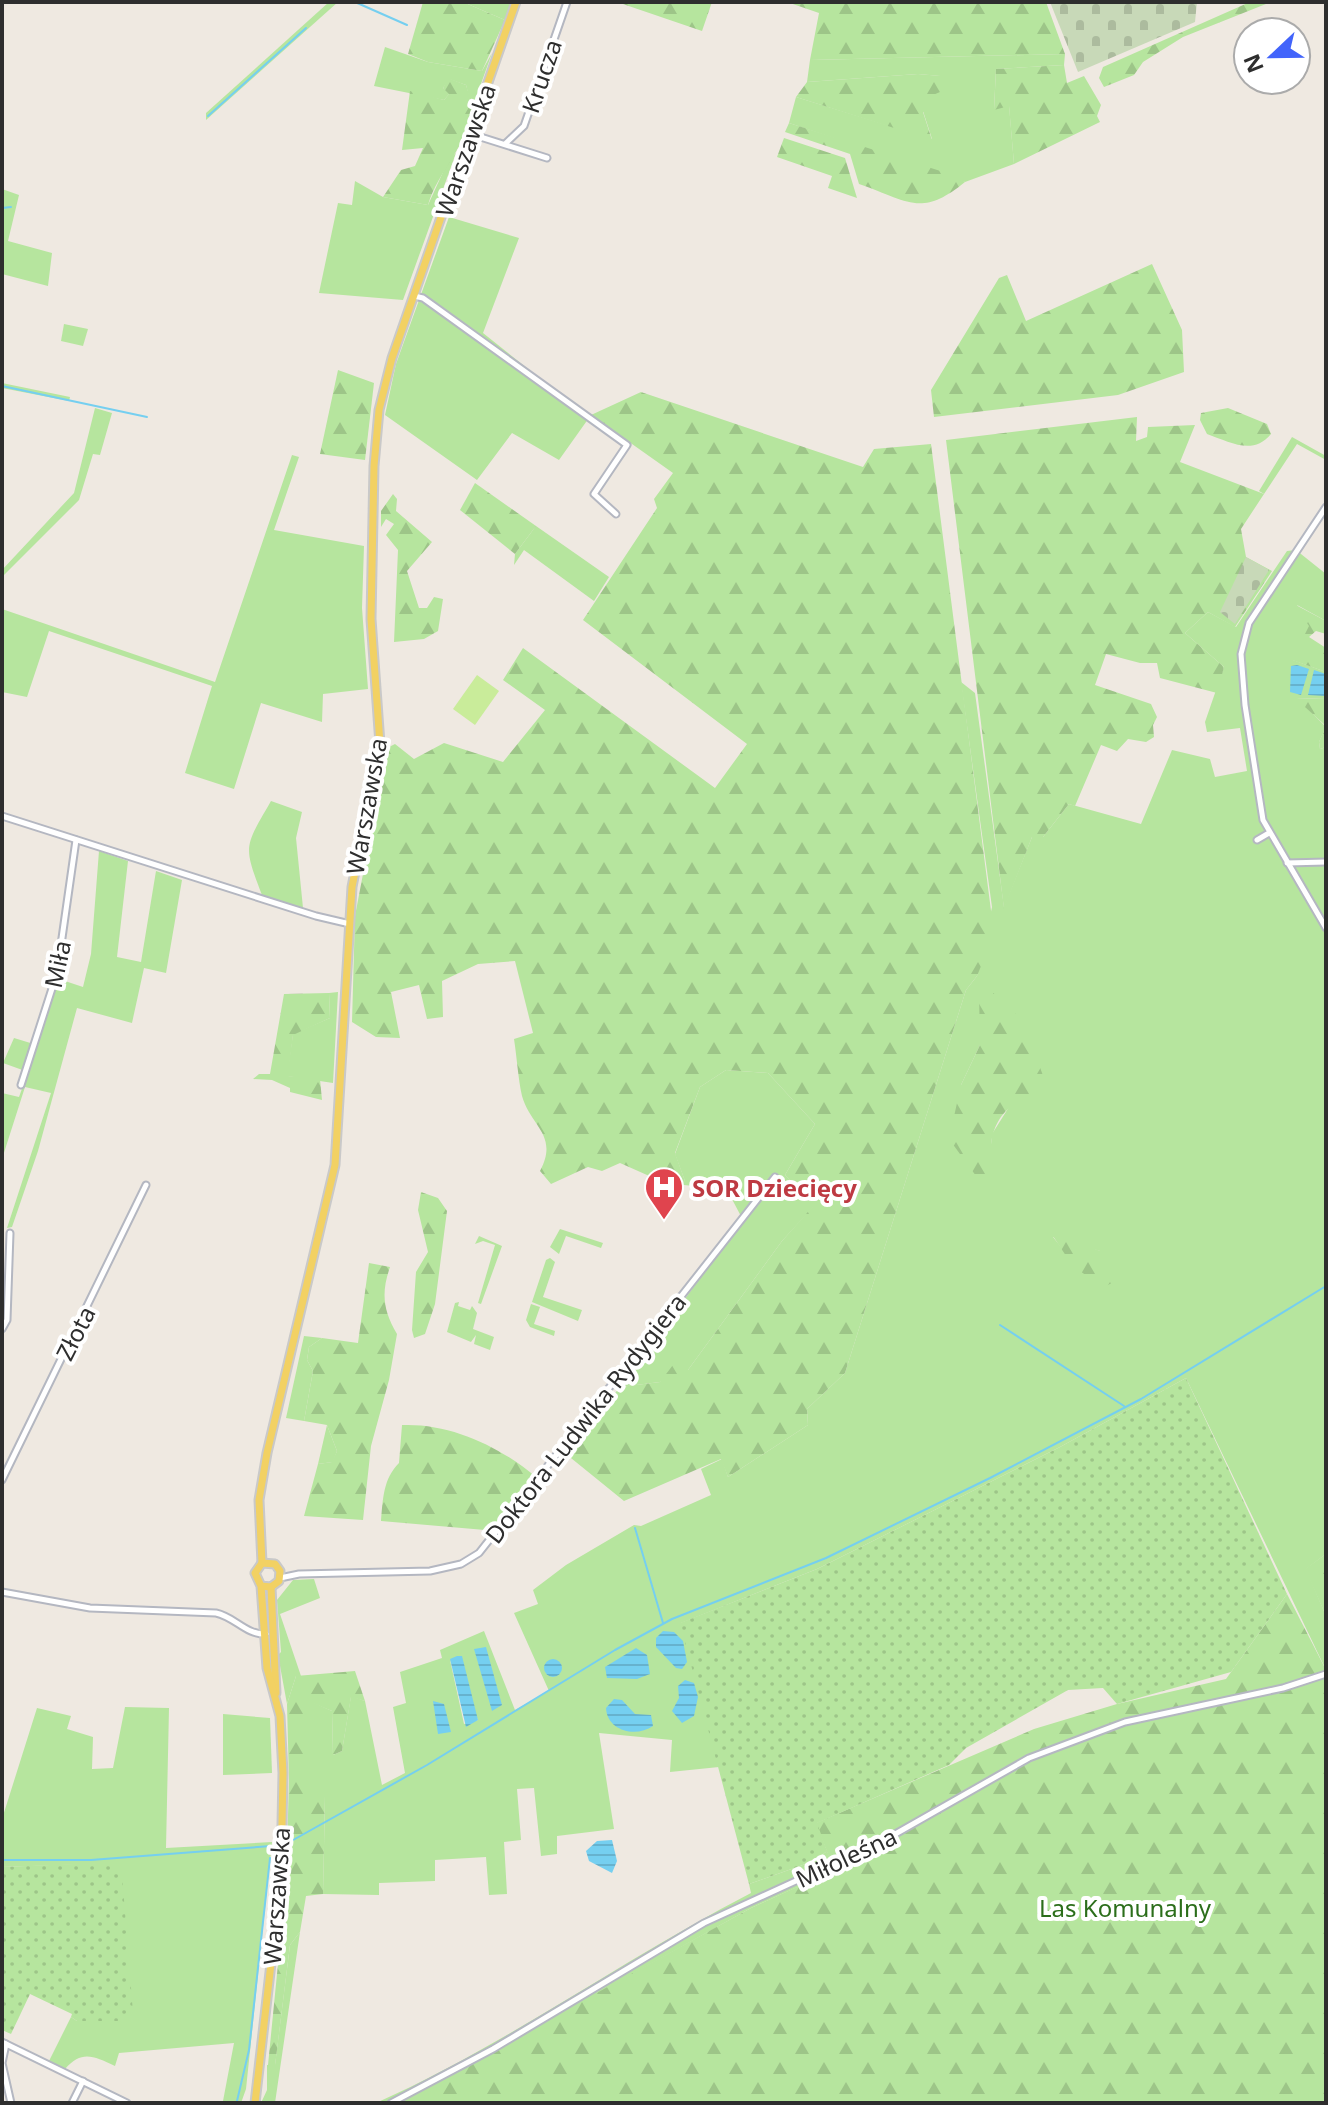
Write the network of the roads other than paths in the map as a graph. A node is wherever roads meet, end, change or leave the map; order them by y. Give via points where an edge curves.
1 (516, 2) edge
2 (567, 2) edge
3 (471, 134) junction
4 (505, 144) junction
5 (547, 158) dead end
6 (414, 296) junction
7 (1326, 507) edge
8 (616, 514) dead end
9 (2, 816) edge
10 (1269, 833) junction
11 (76, 840) junction
12 (1257, 840) dead end
13 (1326, 862) edge
14 (1287, 863) junction
15 (350, 924) junction
16 (1326, 928) edge
17 (21, 1085) dead end
18 (775, 1177) dead end
19 (146, 1185) dead end
20 (10, 1233) dead end
21 (2, 1329) edge
22 (2, 1480) edge
23 (266, 1563) junction
24 (280, 1574) junction
25 (261, 1586) junction
26 (271, 1587) junction
27 (2, 1592) edge
28 (268, 1634) junction
29 (1326, 1674) edge
30 (4, 2043) edge
31 (83, 2081) junction
32 (254, 2101) edge
33 (11, 2103) edge
34 (72, 2103) edge
35 (127, 2103) edge
36 (391, 2103) edge

1 - 3 main road, Warszawska
2 - 4 street, Krucza via 524,126
3 - 4 street
3 - 6 main road, Warszawska
4 - 5 street
6 - 8 street via 627,445 594,494
6 - 15 main road, Warszawska via 377,423 371,595 380,744 354,868
7 - 10 street via 1249,623 1243,641 1245,705
9 - 11 street
10 - 12 street
10 - 14 street
11 - 15 street
11 - 17 street, Miła via 57,973
13 - 14 street
14 - 16 street
15 - 23 main road, Warszawska via 335,1165 267,1453 259,1500
18 - 24 street, Doktora Ludwika Rydygiera via 479,1553 461,1564 430,1571
19 - 22 street, Złota
20 - 21 street via 7,1320
23 - 24 main road
23 - 25 main road, Warszawska via 255,1573
24 - 26 main road
25 - 26 main road
25 - 28 main road, Warszawska
26 - 28 main road, Warszawska
27 - 28 street via 90,1608 216,1613 250,1632
28 - 32 main road, Warszawska via 267,1668 282,1742 282,1855
29 - 36 street, Miłoleśna via 1125,1722 1029,1758 883,1841 704,1923 469,2063
30 - 31 street
30 - 33 street via 2,2063
31 - 34 street
31 - 35 street

